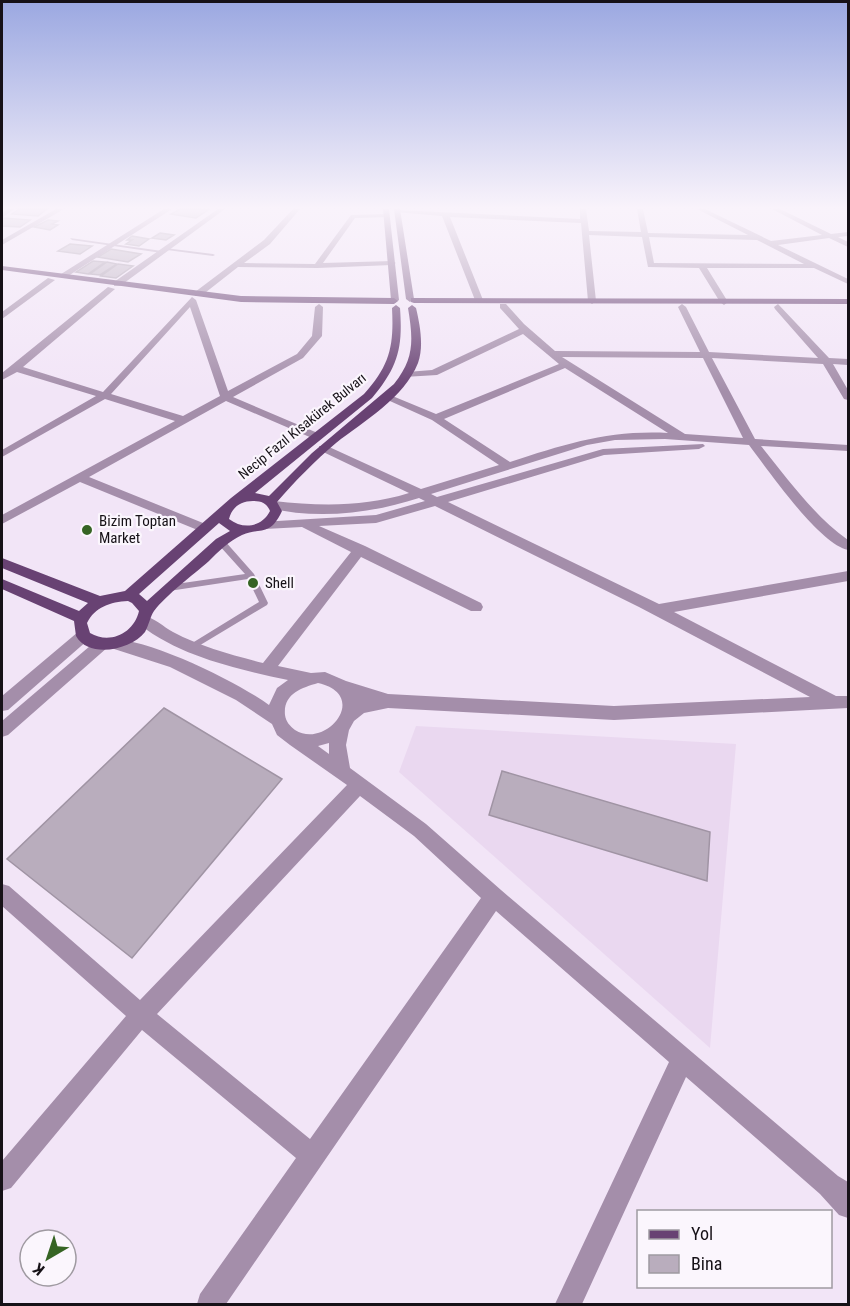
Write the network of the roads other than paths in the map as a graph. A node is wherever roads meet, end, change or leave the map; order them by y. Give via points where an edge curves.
1 (17, 270) edge
2 (72, 270) edge
3 (137, 270) edge
4 (229, 270) edge
5 (393, 270) edge
6 (408, 270) edge
7 (466, 270) edge
8 (589, 270) edge
9 (705, 270) edge
10 (825, 270) edge
11 (2, 274) edge
12 (62, 276) junction
13 (51, 280) junction
14 (849, 282) edge
15 (114, 286) junction
16 (195, 297) junction
17 (478, 300) junction
18 (592, 301) junction
19 (724, 302) junction
20 (849, 302) edge
21 (413, 303) junction
22 (395, 304) junction
23 (503, 306) junction
24 (320, 307) junction
25 (682, 307) junction
26 (778, 307) junction
27 (849, 308) edge
28 (2, 316) edge
29 (522, 331) junction
30 (555, 354) junction
31 (708, 355) junction
32 (826, 361) junction
33 (849, 362) edge
34 (566, 364) junction
35 (16, 368) junction
36 (407, 375) junction
37 (2, 377) edge
38 (105, 395) junction
39 (225, 397) junction
40 (386, 397) junction
41 (849, 397) edge
42 (436, 418) junction
43 (183, 420) junction
44 (319, 442) junction
45 (686, 442) junction
46 (753, 443) junction
47 (849, 448) edge
48 (2, 454) edge
49 (507, 465) junction
50 (78, 477) junction
51 (421, 493) junction
52 (238, 500) junction
53 (437, 502) junction
54 (272, 503) junction
55 (224, 512) junction
56 (2, 520) edge
57 (265, 525) junction
58 (305, 525) junction
59 (204, 528) junction
60 (241, 530) junction
61 (222, 542) junction
62 (849, 546) edge
63 (360, 549) junction
64 (2, 563) edge
65 (251, 576) junction
66 (849, 576) edge
67 (2, 584) edge
68 (169, 588) junction
69 (128, 596) junction
70 (100, 602) junction
71 (476, 608) dead end
72 (656, 610) junction
73 (146, 615) junction
74 (82, 618) junction
75 (83, 636) junction
76 (107, 644) junction
77 (192, 647) junction
78 (266, 670) junction
79 (308, 678) junction
80 (343, 687) junction
81 (388, 701) junction
82 (841, 702) edge
83 (2, 705) edge
84 (276, 719) junction
85 (346, 721) junction
86 (2, 730) edge
87 (291, 736) junction
88 (351, 779) junction
89 (494, 897) junction
90 (4, 900) edge
91 (141, 1015) junction
92 (683, 1058) junction
93 (312, 1156) junction
94 (2, 1179) edge
95 (839, 1190) edge
96 (849, 1206) edge
97 (210, 1305) edge
98 (568, 1305) edge

1 - 12 main road
2 - 12 street
3 - 15 street
4 - 16 street
5 - 22 main road, Necip Fazıl Kısakürek Bulvarı
6 - 21 main road, Necip Fazıl Kısakürek Bulvarı
7 - 17 street
8 - 18 street
9 - 19 street
10 - 14 street
11 - 13 main road
12 - 15 main road
13 - 15 main road
13 - 28 street
15 - 16 main road
15 - 35 street
16 - 22 main road
16 - 24 main road via 235,305
16 - 38 street
16 - 39 street
17 - 18 main road
17 - 21 main road
18 - 19 main road
19 - 20 main road
21 - 22 main road
21 - 23 main road
21 - 36 main road, Necip Fazıl Kısakürek Bulvarı via 414,362
22 - 24 main road
22 - 44 main road, Necip Fazıl Kısakürek Bulvarı via 398,335 386,377
23 - 25 main road
23 - 29 street
24 - 39 street via 317,336 300,356
25 - 26 main road
25 - 31 street
26 - 27 main road
26 - 32 street
29 - 30 street
29 - 36 street via 434,373
30 - 31 street
30 - 34 street
31 - 32 street
31 - 46 street via 745,434
32 - 33 street
32 - 41 street
34 - 42 street
34 - 45 street
35 - 37 street
35 - 38 street
36 - 40 main road, Necip Fazıl Kısakürek Bulvarı
38 - 43 street
38 - 48 street
39 - 43 street
39 - 44 street
40 - 42 street
40 - 44 main road, Necip Fazıl Kısakürek Bulvarı
42 - 49 street
43 - 50 street
44 - 51 street
44 - 52 main road, Necip Fazıl Kısakürek Bulvarı
44 - 54 main road, Necip Fazıl Kısakürek Bulvarı
45 - 46 street
45 - 49 street via 615,437 585,441
45 - 53 street via 603,452
46 - 47 street
46 - 62 street via 826,530
49 - 51 street
50 - 56 street
50 - 59 street
51 - 53 street
51 - 54 street via 365,509 316,510
52 - 54 main road via 255,497
52 - 55 main road
53 - 58 street via 376,519
53 - 72 street
54 - 57 main road via 275,515
55 - 59 main road
55 - 60 main road via 227,525
57 - 58 street
57 - 60 main road
58 - 63 street
59 - 69 main road
60 - 61 main road
61 - 65 lane
61 - 68 main road
63 - 71 street
63 - 78 street
64 - 70 main road
65 - 68 lane
65 - 77 lane via 264,603
66 - 72 street
67 - 74 main road
68 - 73 main road
69 - 70 main road
69 - 73 main road via 137,599
70 - 74 main road
72 - 82 street
73 - 76 main road via 133,635
73 - 77 street via 155,630
74 - 75 main road
75 - 76 main road via 91,642
75 - 83 street
76 - 84 street via 147,653 243,695
76 - 86 street
77 - 78 street
78 - 79 street
79 - 80 street via 327,679
79 - 84 street via 286,689 278,698
80 - 81 street
80 - 85 street via 350,700
81 - 82 street via 614,713
81 - 85 street via 359,708
84 - 87 street
85 - 87 street via 323,738
85 - 88 street via 336,744 337,757
87 - 88 street
88 - 89 street via 420,830
88 - 91 street
89 - 92 street
89 - 93 street
90 - 91 street
91 - 93 street
91 - 94 street
92 - 95 street
92 - 98 street
93 - 97 street
95 - 96 street

